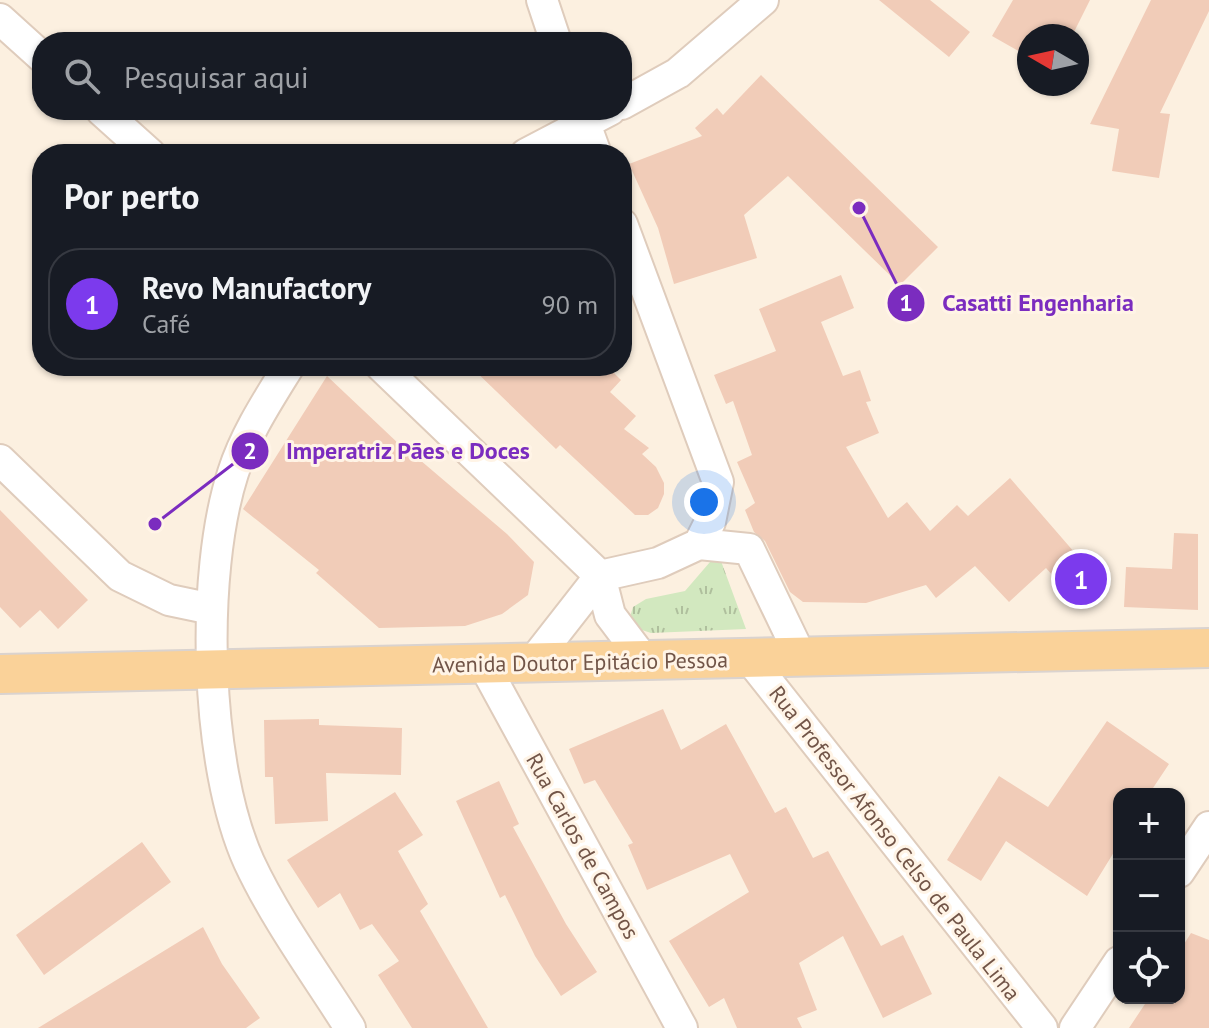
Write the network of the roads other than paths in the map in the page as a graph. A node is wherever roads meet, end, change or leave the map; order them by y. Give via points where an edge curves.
1 (542, 0) edge
2 (763, 0) edge
3 (0, 19) edge
4 (553, 32) edge
5 (32, 48) edge
6 (632, 98) edge
7 (112, 120) edge
8 (584, 120) edge
9 (593, 120) edge
10 (139, 144) edge
11 (543, 144) edge
12 (595, 144) edge
13 (632, 251) edge
14 (283, 376) edge
15 (391, 376) edge
16 (0, 460) edge
17 (699, 544) junction
18 (600, 576) junction
19 (212, 609) junction
20 (1209, 648) edge
21 (1160, 649) junction
22 (800, 655) junction
23 (749, 658) junction
24 (644, 660) junction
25 (532, 663) junction
26 (1209, 664) edge
27 (484, 665) junction
28 (215, 669) junction
29 (0, 674) edge
30 (1209, 827) edge
31 (1185, 863) edge
32 (1113, 971) edge
33 (350, 1028) edge
34 (682, 1028) edge
35 (1042, 1028) edge
36 (1075, 1028) edge

1 - 4 street
2 - 6 street via 678,73
3 - 5 street
7 - 10 street
8 - 11 street
9 - 12 street
13 - 17 street via 718,482 713,513
14 - 19 street via 251,429 233,473 219,535
15 - 18 street
16 - 19 street via 120,576 169,600
17 - 18 street via 658,563
17 - 22 street via 749,549
18 - 24 street via 610,615
18 - 25 street
19 - 28 street
20 - 21 main road, Avenida Doutor Epitácio Pessoa
21 - 22 main road, Avenida Doutor Epitácio Pessoa
21 - 26 main road, Avenida Doutor Epitácio Pessoa
22 - 23 main road, Avenida Doutor Epitácio Pessoa
23 - 24 main road, Avenida Doutor Epitácio Pessoa
23 - 35 street, Rua Professor Afonso Celso de Paula Lima
24 - 25 main road, Avenida Doutor Epitácio Pessoa
25 - 27 main road, Avenida Doutor Epitácio Pessoa
27 - 28 main road, Avenida Doutor Epitácio Pessoa
27 - 34 street, Rua Carlos de Campos
28 - 29 main road, Avenida Doutor Epitácio Pessoa
28 - 33 street via 223,772 234,823 248,860
30 - 31 street
32 - 36 street

